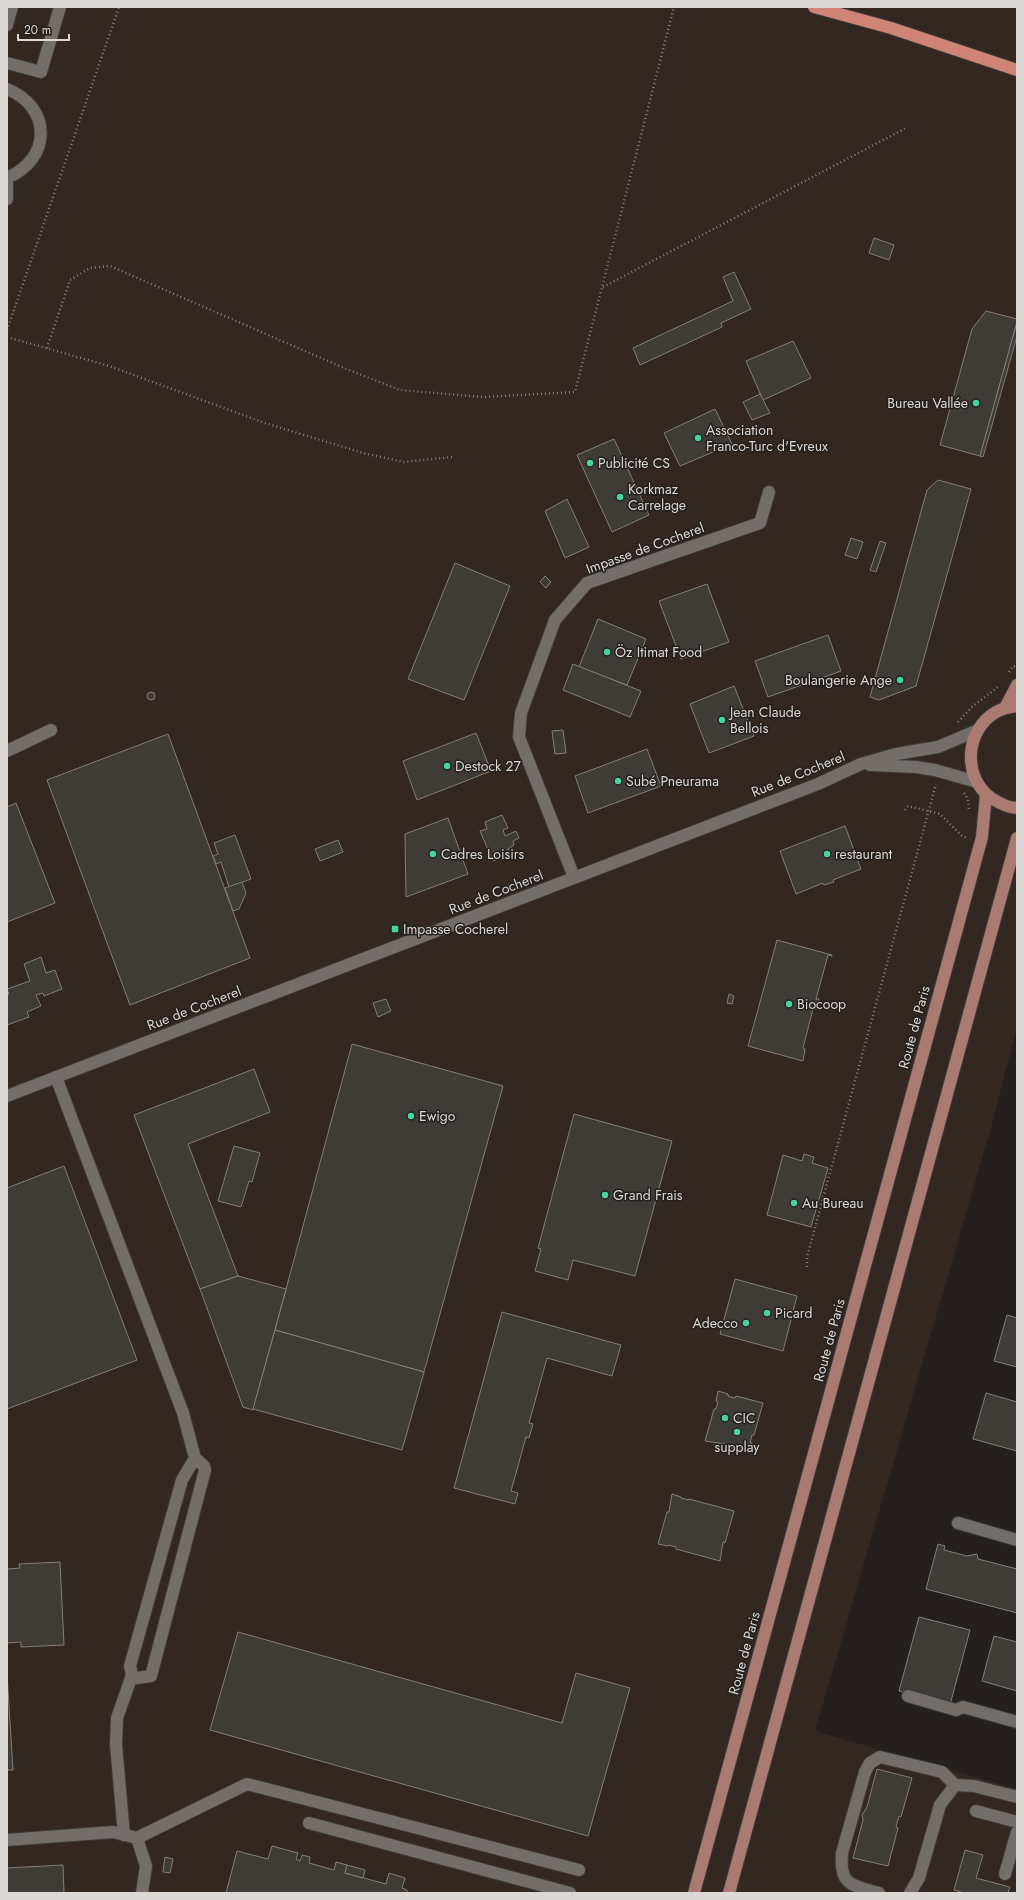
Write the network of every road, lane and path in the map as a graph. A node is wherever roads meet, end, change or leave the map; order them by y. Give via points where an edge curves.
1 (12, 7) edge
2 (60, 7) edge
3 (119, 7) edge
4 (674, 7) edge
5 (814, 7) edge
6 (7, 25) edge
7 (7, 63) edge
8 (1017, 70) edge
9 (7, 89) edge
10 (906, 128) dead end
11 (7, 178) edge
12 (7, 199) edge
13 (602, 287) junction
14 (7, 330) edge
15 (7, 337) edge
16 (47, 348) junction
17 (453, 457) dead end
18 (769, 492) dead end
19 (1017, 685) edge
20 (1017, 706) edge
21 (1005, 708) junction
22 (51, 730) dead end
23 (978, 730) junction
24 (7, 751) edge
25 (861, 764) junction
26 (938, 778) dead end
27 (977, 782) junction
28 (986, 794) junction
29 (1017, 808) edge
30 (905, 810) dead end
31 (927, 812) junction
32 (967, 838) dead end
33 (1017, 838) edge
34 (574, 878) junction
35 (56, 1078) junction
36 (7, 1096) edge
37 (807, 1267) dead end
38 (195, 1458) junction
39 (958, 1523) dead end
40 (1017, 1540) edge
41 (132, 1675) junction
42 (908, 1696) dead end
43 (1017, 1722) edge
44 (955, 1785) junction
45 (1017, 1797) edge
46 (976, 1811) dead end
47 (1017, 1822) edge
48 (309, 1823) dead end
49 (1017, 1832) edge
50 (124, 1835) junction
51 (137, 1838) junction
52 (7, 1840) edge
53 (579, 1870) dead end
54 (1005, 1874) dead end
55 (142, 1893) edge
56 (570, 1893) edge
57 (694, 1893) edge
58 (729, 1893) edge
59 (879, 1893) edge
60 (910, 1893) edge

1 - 6 street
2 - 7 street via 41,72
3 - 14 path
4 - 13 path
5 - 8 highway via 891,28
9 - 11 street via 21,95 32,105 39,119 41,133 39,148 32,161 21,172
10 - 13 path
11 - 12 street
13 - 16 path via 575,392 483,397 400,390 110,266 90,268 70,280
15 - 16 path
16 - 17 path via 109,366 265,423 363,453 404,462
18 - 34 street, Impasse de Cocherel via 760,523 587,583 555,620 521,714 519,737
19 - 21 main road
20 - 21 main road
21 - 23 main road via 989,717
22 - 24 street
23 - 25 street, Rue de Cocherel via 938,747 896,754
23 - 27 main road via 972,742 970,755
25 - 27 street, Rue de Cocherel via 916,767
25 - 34 street, Rue de Cocherel via 818,784
26 - 31 path
27 - 28 main road
28 - 29 main road via 999,804
28 - 57 main road, Route de Paris via 982,837
30 - 31 path via 908,806
31 - 32 path via 940,814
31 - 37 path via 807,1256
33 - 58 main road
34 - 35 street, Rue de Cocherel
35 - 36 street, Rue de Cocherel
35 - 38 street via 183,1412
38 - 41 street via 182,1480 130,1666
38 - 41 street via 205,1470 151,1676 137,1678
39 - 40 street
41 - 50 street via 117,1718 116,1744
42 - 43 street via 956,1710 963,1707
44 - 45 street via 974,1786
44 - 59 street via 942,1772 914,1764 880,1757 870,1763 865,1772 842,1853 841,1866 844,1878 850,1884
44 - 60 street via 940,1805 919,1878
46 - 47 street
48 - 56 street
49 - 54 street
50 - 51 street
50 - 52 street via 113,1832
51 - 53 street via 247,1784
51 - 55 street via 146,1866

